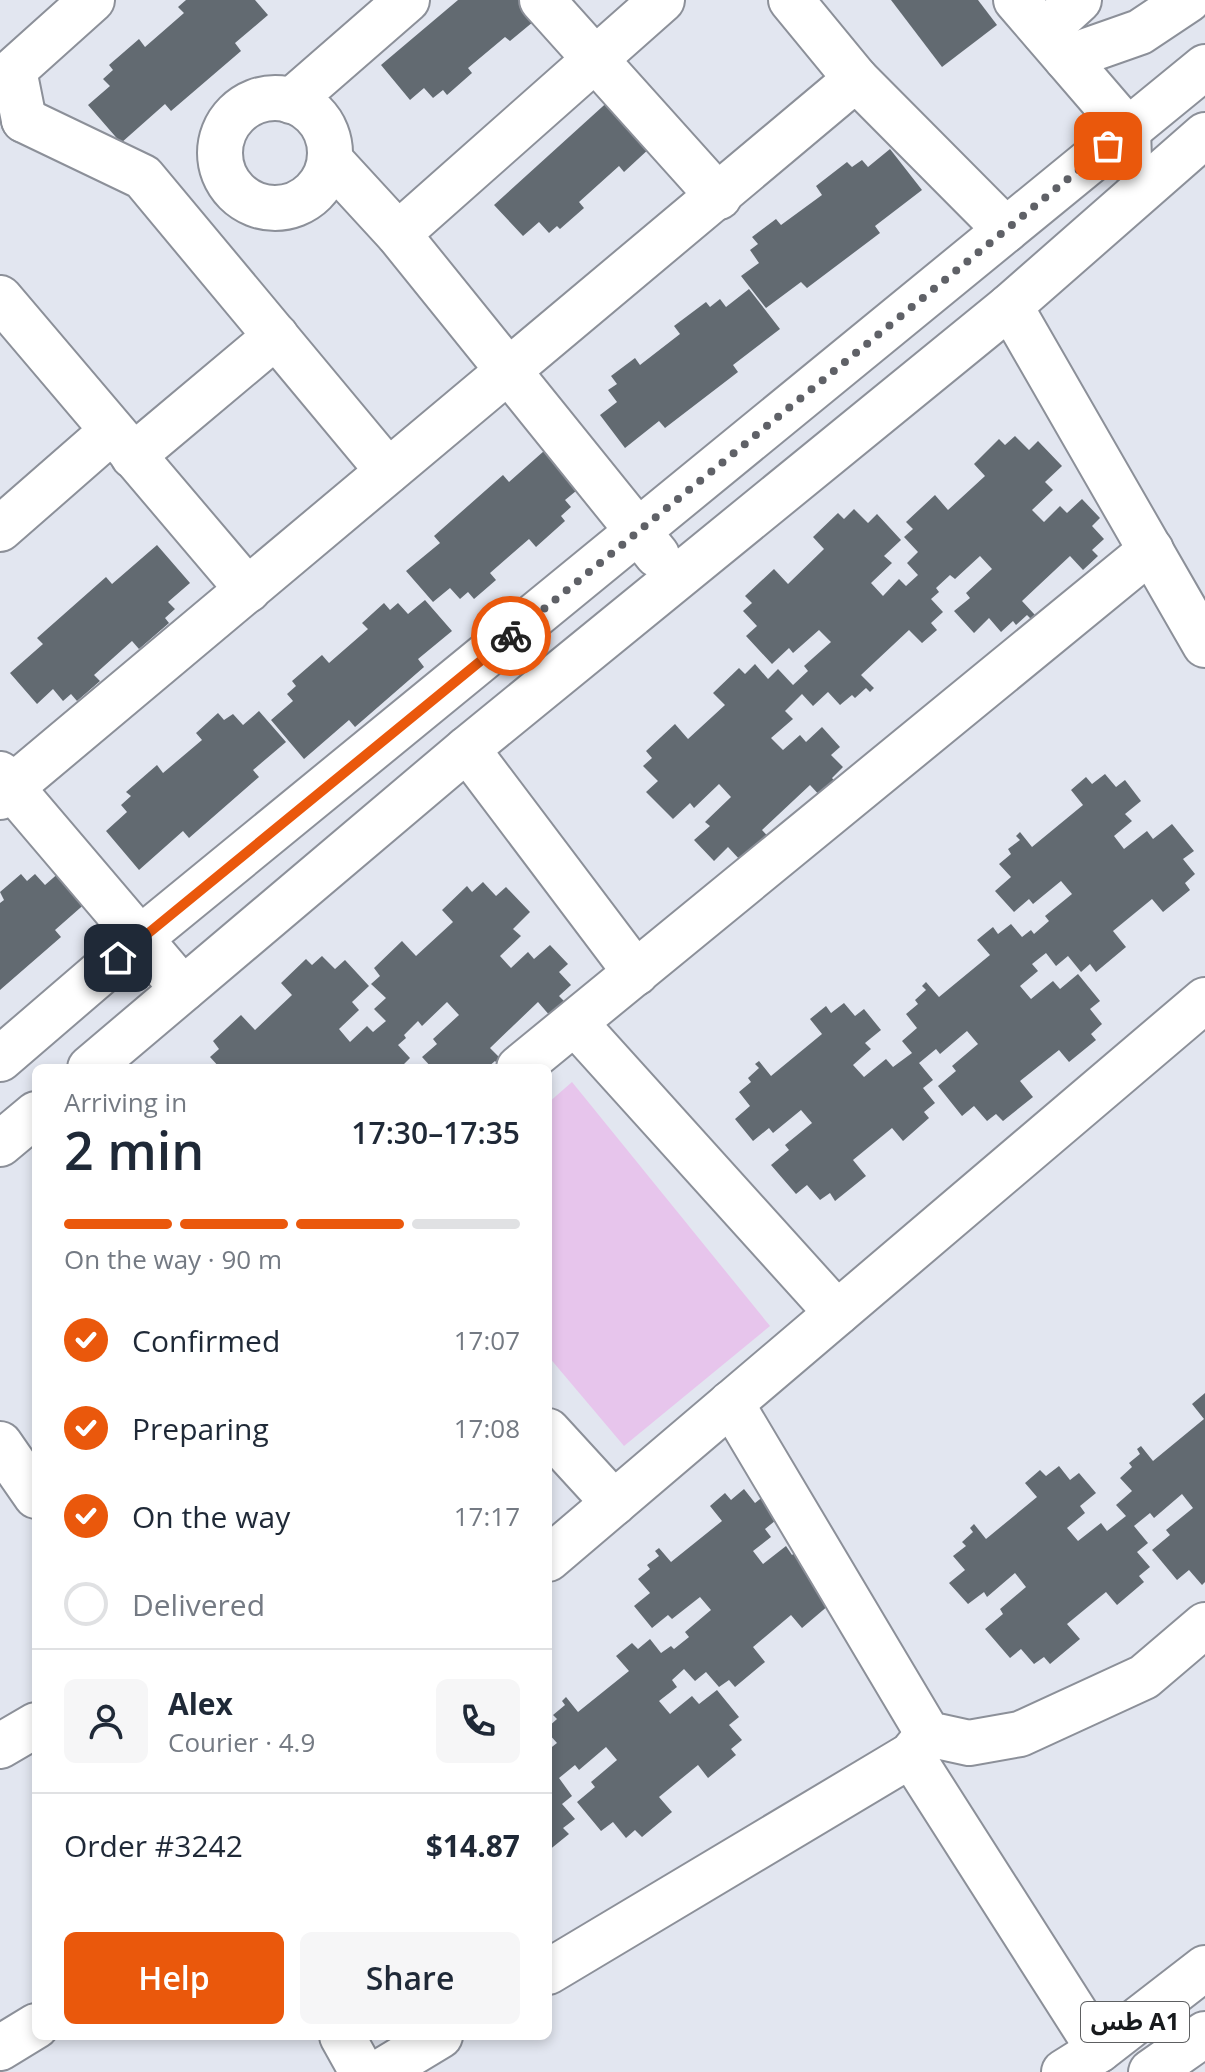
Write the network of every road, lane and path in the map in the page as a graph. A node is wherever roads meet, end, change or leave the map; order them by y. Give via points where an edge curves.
1 (92, 0) edge
2 (407, 0) edge
3 (542, 0) edge
4 (662, 0) edge
5 (791, 0) edge
6 (1016, 0) edge
7 (1079, 0) edge
8 (1188, 0) edge
9 (1055, 45) junction
10 (596, 60) junction
11 (1205, 67) edge
12 (856, 79) junction
13 (291, 101) junction
14 (12, 130) edge
15 (1128, 130) junction
16 (1205, 135) edge
17 (330, 160) junction
18 (719, 197) junction
19 (1126, 206) junction
20 (1006, 230) junction
21 (398, 234) junction
22 (1, 302) edge
23 (1010, 306) junction
24 (276, 336) junction
25 (509, 371) junction
26 (123, 443) junction
27 (388, 471) junction
28 (0, 529) edge
29 (637, 533) junction
30 (1151, 550) junction
31 (677, 578) junction
32 (248, 590) junction
33 (1205, 645) edge
34 (467, 749) junction
35 (4, 786) edge
36 (142, 937) junction
37 (636, 973) junction
38 (183, 989) junction
39 (1205, 1000) edge
40 (575, 1023) junction
41 (0, 1059) edge
42 (95, 1064) edge
43 (524, 1064) edge
44 (32, 1117) edge
45 (0, 1144) edge
46 (837, 1313) junction
47 (731, 1403) junction
48 (552, 1435) edge
49 (0, 1444) edge
50 (32, 1486) edge
51 (614, 1503) junction
52 (552, 1556) edge
53 (1205, 1625) edge
54 (32, 1727) edge
55 (920, 1744) junction
56 (0, 1746) edge
57 (1205, 1968) edge
58 (552, 1970) edge
59 (32, 2028) edge
60 (1205, 2034) edge
61 (344, 2040) edge
62 (433, 2040) edge
63 (0, 2048) edge
64 (1081, 2061) edge
65 (362, 2072) edge
66 (380, 2072) edge
67 (1151, 2072) edge

1 - 14 main road via 14,70
2 - 13 main road
3 - 10 main road
4 - 10 main road
5 - 12 main road
6 - 9 main road
7 - 9 main road
8 - 9 main road via 1140,32
9 - 15 main road
10 - 18 main road
10 - 21 main road
11 - 15 main road
12 - 18 main road
12 - 20 main road
13 - 17 main road via 321,123
13 - 17 main road via 271,98 237,113 225,128 220,147 227,180 252,203 286,207 315,190
14 - 24 main road via 140,174
15 - 19 main road
15 - 20 main road
16 - 19 main road
17 - 21 main road
18 - 25 main road
19 - 23 main road
20 - 29 main road
21 - 25 main road
22 - 26 main road
23 - 30 main road
23 - 31 main road
24 - 26 main road
24 - 27 main road
25 - 27 main road
25 - 29 main road
26 - 28 main road
26 - 32 main road
27 - 32 main road
29 - 31 main road
29 - 36 main road
30 - 33 main road
30 - 37 main road
31 - 34 main road
32 - 35 main road
34 - 37 main road
34 - 38 main road
35 - 36 main road
36 - 38 main road
36 - 41 main road
37 - 40 main road
38 - 42 main road
39 - 46 main road
40 - 43 main road
40 - 46 main road
44 - 45 main road
46 - 47 main road
47 - 51 main road
47 - 55 main road
48 - 51 main road
49 - 50 main road
51 - 52 main road
53 - 55 main road via 1144,1677 1020,1734
54 - 56 main road
55 - 58 main road
55 - 64 main road
57 - 64 main road, طس A1
59 - 63 main road
60 - 67 main road, طس A1
61 - 65 main road
62 - 66 main road

